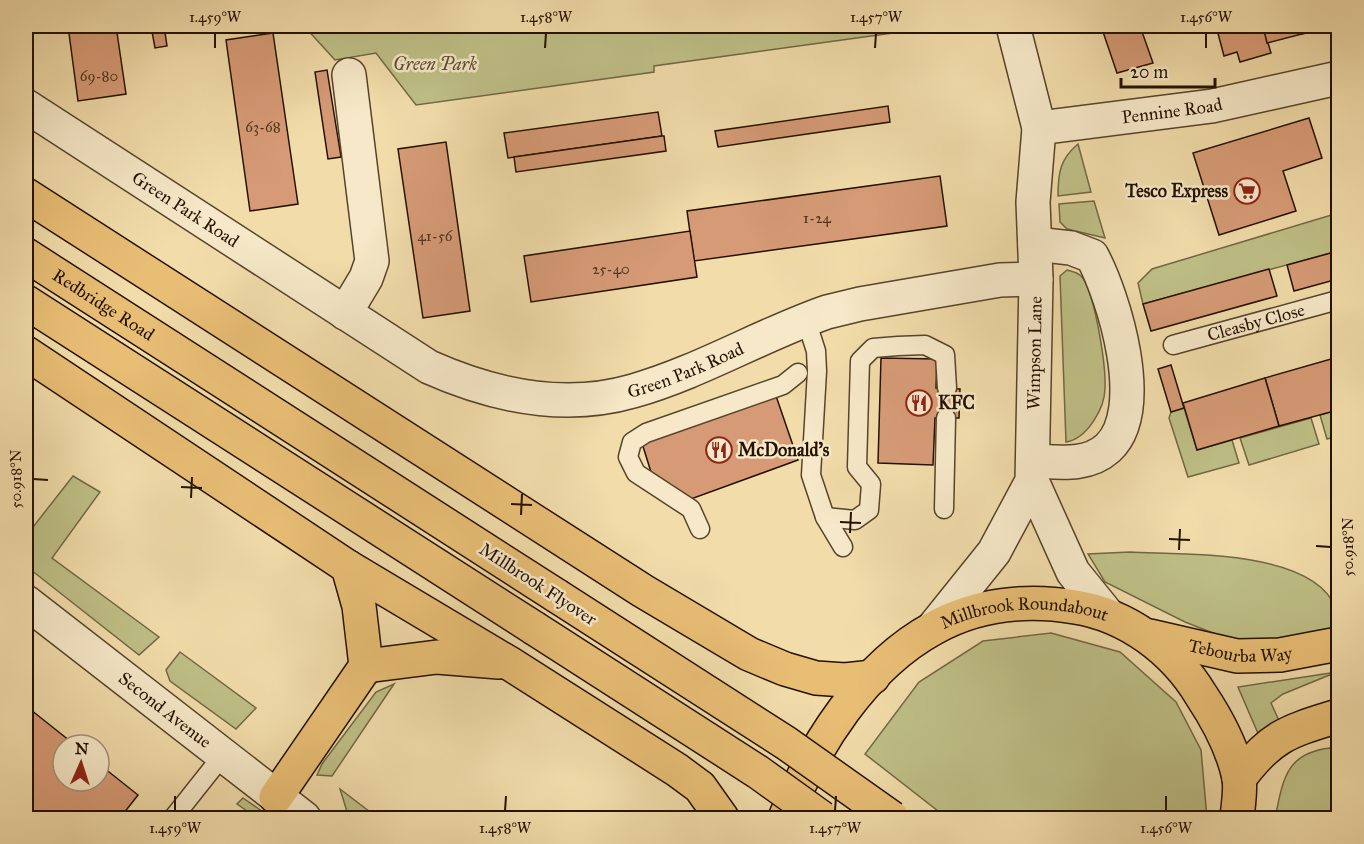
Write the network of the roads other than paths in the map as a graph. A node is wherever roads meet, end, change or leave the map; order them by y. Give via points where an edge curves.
1 (1013, 26) edge
2 (349, 75) dead end
3 (1337, 84) edge
4 (26, 106) edge
5 (1039, 128) junction
6 (26, 195) edge
7 (1035, 244) junction
8 (26, 255) edge
9 (1036, 279) junction
10 (1338, 300) edge
11 (26, 302) edge
12 (345, 313) junction
13 (806, 320) junction
14 (1173, 345) dead end
15 (26, 353) edge
16 (180, 355) joint
17 (798, 372) dead end
18 (947, 388) dead end
19 (946, 418) dead end
20 (1033, 471) junction
21 (944, 509) dead end
22 (825, 517) junction
23 (700, 529) dead end
24 (843, 547) dead end
25 (348, 567) junction
26 (26, 602) edge
27 (1107, 614) junction
28 (933, 628) junction
29 (1143, 634) junction
30 (1338, 644) edge
31 (509, 663) junction
32 (366, 666) junction
33 (873, 677) junction
34 (1337, 717) edge
35 (223, 755) junction
36 (1239, 779) junction
37 (276, 797) junction
38 (173, 819) edge
39 (304, 819) edge
40 (722, 819) edge
41 (785, 819) edge
42 (822, 819) edge
43 (891, 819) edge
44 (1237, 819) edge

1 - 5 street, Wimpson Lane
2 - 12 street via 372,261
3 - 5 street, Pennine Road via 1212,106
4 - 12 street, Green Park Road
5 - 7 street, Wimpson Lane via 1033,202
6 - 33 main road via 624,579 749,654 816,678
7 - 9 street, Wimpson Lane
7 - 20 street via 1071,248 1092,256 1104,278 1127,388 1123,422 1107,449 1075,463
8 - 16 main road, Redbridge Road
9 - 13 street, Green Park Road via 1000,280 860,304
9 - 20 street, Wimpson Lane
10 - 14 lane, Cleasby Close
11 - 42 main road, bridge via 758,772
12 - 13 street, Green Park Road via 394,347 455,379 527,398 565,400 632,392
13 - 22 lane via 816,351 817,371 811,475
15 - 25 main road
16 - 43 main road, Millbrook Flyover, bridge via 786,743
17 - 23 lane via 783,385 646,433 632,442 628,457 636,473 691,508
18 - 22 lane via 945,355 924,345 873,348 860,361 857,467 871,484 869,510 855,520
19 - 21 lane
20 - 27 street via 1073,572
20 - 28 street via 994,552
22 - 24 lane
25 - 31 main road
25 - 32 main road via 359,606
26 - 35 street, Second Avenue
27 - 28 main road, Millbrook Roundabout via 1053,603 1022,603 993,606
27 - 29 main road, Millbrook Roundabout
28 - 33 main road, Millbrook Roundabout
29 - 30 main road, Tebourba Way via 1237,656 1280,655
29 - 36 main road, Millbrook Roundabout via 1176,660 1195,686 1221,730
31 - 32 main road via 437,657
31 - 40 main road via 677,770 699,787
32 - 37 main road
33 - 41 main road, Millbrook Roundabout via 831,730
34 - 36 main road via 1287,732 1267,746
35 - 37 street, Second Avenue
35 - 38 lane
36 - 44 main road, Millbrook Roundabout
37 - 39 street, Second Avenue

